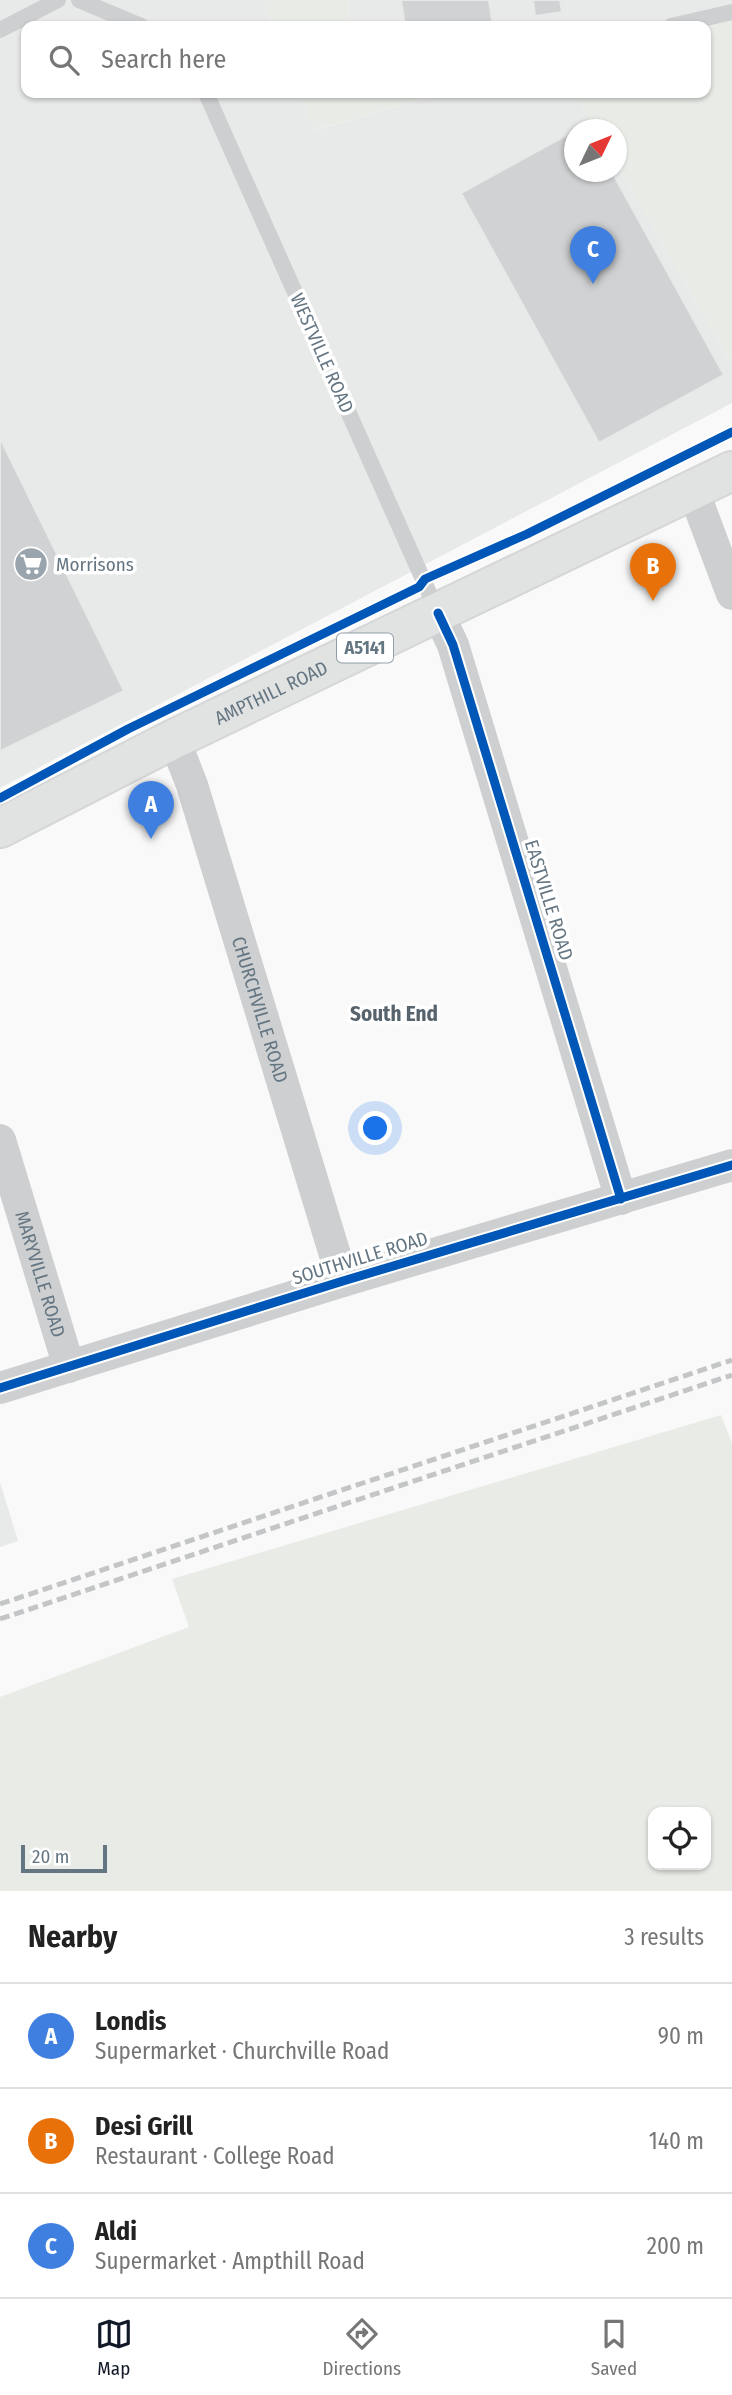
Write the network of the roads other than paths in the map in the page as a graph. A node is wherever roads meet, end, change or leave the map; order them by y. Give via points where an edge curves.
1 (58, 0) edge
2 (79, 0) edge
3 (732, 12) edge
4 (129, 21) edge
5 (693, 21) edge
6 (0, 30) edge
7 (208, 98) edge
8 (732, 471) edge
9 (693, 490) junction
10 (732, 594) edge
11 (438, 613) junction
12 (174, 739) junction
13 (0, 828) edge
14 (0, 1140) edge
15 (732, 1165) edge
16 (621, 1199) junction
17 (343, 1281) junction
18 (69, 1367) junction
19 (0, 1388) edge

1 - 6 lane
2 - 4 lane
3 - 5 lane
7 - 11 lane, WESTVILLE ROAD
8 - 9 main road, AMPTHILL ROAD / A5141
9 - 10 street
9 - 11 main road, AMPTHILL ROAD / A5141
11 - 12 main road, AMPTHILL ROAD / A5141
11 - 16 street, EASTVILLE ROAD via 453,645
12 - 13 main road, AMPTHILL ROAD / A5141
12 - 17 street, CHURCHVILLE ROAD
14 - 18 street, MARYVILLE ROAD
15 - 16 street, SOUTHVILLE ROAD
16 - 17 street, SOUTHVILLE ROAD
17 - 18 street, SOUTHVILLE ROAD
18 - 19 street, SOUTHVILLE ROAD

